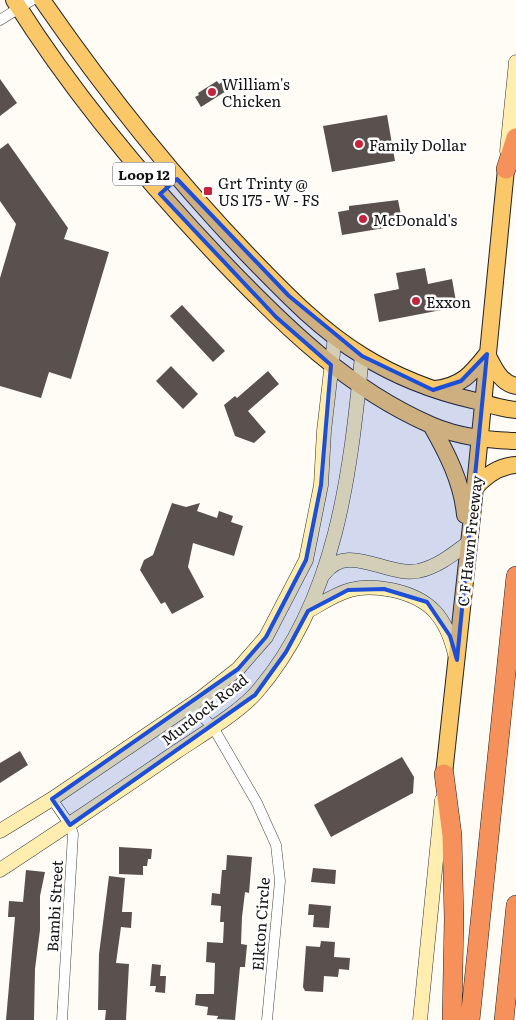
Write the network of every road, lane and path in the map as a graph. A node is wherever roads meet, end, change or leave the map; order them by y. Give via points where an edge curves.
1 (42, 0) edge
2 (22, 3) edge
3 (0, 20) edge
4 (516, 62) edge
5 (516, 138) edge
6 (506, 169) junction
7 (177, 180) junction
8 (160, 194) junction
9 (335, 336) junction
10 (487, 354) junction
11 (362, 356) junction
12 (331, 364) junction
13 (359, 384) junction
14 (516, 386) edge
15 (433, 390) junction
16 (483, 403) junction
17 (516, 410) edge
18 (431, 425) junction
19 (479, 439) junction
20 (516, 441) edge
21 (516, 466) edge
22 (474, 489) junction
23 (468, 543) junction
24 (324, 574) junction
25 (516, 576) edge
26 (293, 586) junction
27 (308, 612) junction
28 (457, 660) junction
29 (190, 705) junction
30 (213, 726) junction
31 (444, 774) junction
32 (52, 799) junction
33 (70, 824) junction
34 (0, 831) edge
35 (0, 870) edge
36 (516, 905) edge
37 (516, 995) edge
38 (62, 1020) edge
39 (267, 1020) edge
40 (420, 1020) edge
41 (452, 1020) edge
42 (470, 1020) edge
43 (505, 1020) edge

1 - 7 main road, Loop 12 via 100,83
2 - 3 street
2 - 8 main road, Loop 12 via 92,111
4 - 6 main road, C F Hawn Freeway
5 - 6 highway
6 - 10 main road, C F Hawn Freeway
7 - 8 main road
7 - 9 main road, Loop 12 via 272,280
8 - 12 main road, Loop 12 via 276,317
9 - 11 main road, Loop 12
9 - 12 main road, Murdock Road
10 - 14 main road via 504,380
10 - 15 main road via 462,382
10 - 16 main road, C F Hawn Freeway
11 - 13 main road, Murdock Road
11 - 15 main road, Loop 12
12 - 13 main road, Loop 12
12 - 26 main road, Murdock Road via 321,485 306,560
13 - 18 main road, Loop 12
13 - 24 main road, Murdock Road via 345,491
15 - 16 main road, Loop 12
16 - 17 main road, Loop 12
16 - 19 main road, C F Hawn Freeway
18 - 19 main road, Loop 12
18 - 23 main road via 464,498
19 - 20 main road, Loop 12
19 - 22 main road, C F Hawn Freeway
21 - 22 main road via 507,466 489,474
22 - 23 main road, C F Hawn Freeway
23 - 24 main road via 443,561 416,571 394,570 357,560 339,560 331,564
23 - 28 main road, C F Hawn Freeway
24 - 26 main road via 311,574
24 - 27 main road, Murdock Road
25 - 42 highway
26 - 29 main road, Murdock Road via 266,637 238,669
27 - 28 main road via 348,590 361,588 372,587 415,596 427,602 445,625
27 - 30 main road, Murdock Road via 286,652 255,695
28 - 31 main road, C F Hawn Freeway
29 - 30 street, Elkton Circle
29 - 32 main road, Murdock Road
30 - 33 main road, Murdock Road
30 - 39 street, Elkton Circle via 258,804 276,845 280,881
31 - 40 main road, C F Hawn Freeway
31 - 41 highway via 452,835
32 - 33 street
32 - 34 main road, Murdock Road
33 - 35 main road, Murdock Road
33 - 38 street, Bambi Street via 73,834
36 - 43 highway
37 - 43 highway

